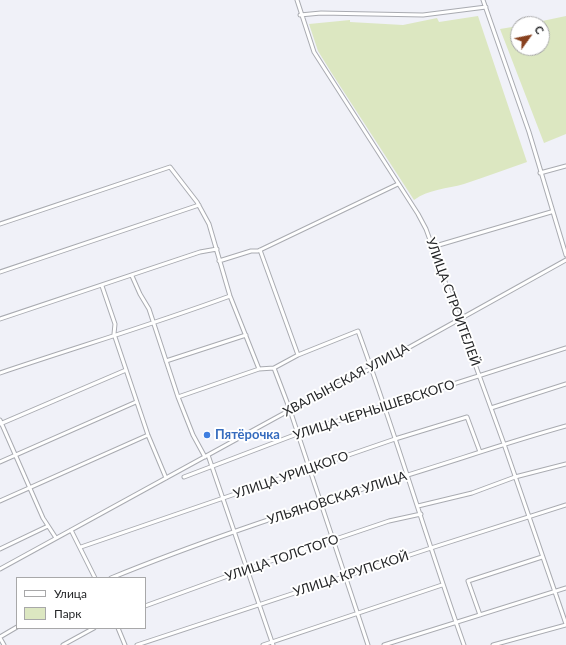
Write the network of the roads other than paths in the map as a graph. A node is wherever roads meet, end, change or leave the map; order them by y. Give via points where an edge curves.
1 (297, 0) edge
2 (483, 0) edge
3 (486, 7) junction
4 (300, 15) junction
5 (566, 166) edge
6 (540, 173) junction
7 (398, 184) junction
8 (199, 205) junction
9 (551, 212) junction
10 (0, 224) edge
11 (432, 247) junction
12 (217, 250) junction
13 (260, 250) junction
14 (566, 256) edge
15 (566, 260) edge
16 (220, 261) junction
17 (0, 272) edge
18 (132, 276) junction
19 (102, 286) junction
20 (230, 296) junction
21 (0, 319) edge
22 (459, 319) junction
23 (153, 324) junction
24 (114, 334) junction
25 (246, 335) junction
26 (566, 348) edge
27 (298, 355) junction
28 (166, 361) junction
29 (274, 368) junction
30 (372, 368) junction
31 (259, 369) junction
32 (126, 370) junction
33 (0, 373) edge
34 (480, 376) junction
35 (566, 384) edge
36 (178, 397) junction
37 (136, 402) junction
38 (386, 407) junction
39 (491, 408) junction
40 (290, 410) junction
41 (0, 423) edge
42 (566, 426) edge
43 (297, 434) junction
44 (148, 435) junction
45 (396, 439) junction
46 (504, 444) junction
47 (480, 452) junction
48 (16, 455) junction
49 (206, 456) junction
50 (0, 462) edge
51 (566, 464) edge
52 (212, 466) junction
53 (308, 468) junction
54 (407, 475) junction
55 (166, 478) junction
56 (184, 478) dead end
57 (515, 478) junction
58 (30, 487) junction
59 (224, 498) junction
60 (0, 501) edge
61 (320, 502) junction
62 (566, 505) edge
63 (418, 506) junction
64 (421, 514) junction
65 (530, 517) junction
66 (48, 526) junction
67 (71, 530) junction
68 (235, 532) junction
69 (56, 538) junction
70 (333, 540) junction
71 (81, 547) junction
72 (431, 548) junction
73 (0, 549) edge
74 (542, 557) junction
75 (0, 569) edge
76 (247, 569) junction
77 (345, 576) junction
78 (95, 577) edge
79 (114, 577) edge
80 (442, 585) junction
81 (566, 588) edge
82 (554, 592) junction
83 (259, 605) junction
84 (146, 606) edge
85 (357, 614) junction
86 (480, 615) junction
87 (456, 622) junction
88 (566, 625) edge
89 (16, 629) edge
90 (92, 629) edge
91 (118, 629) edge
92 (0, 637) edge
93 (272, 643) edge
94 (4, 645) edge
95 (62, 645) edge
96 (125, 645) edge
97 (137, 645) edge
98 (263, 645) edge
99 (368, 645) edge
100 (384, 645) edge
101 (464, 645) edge
102 (493, 645) edge

1 - 4 street, УЛИЦА СТРОИТЕЛЕЙ
2 - 3 street
3 - 4 street via 423,15
3 - 6 street via 529,132
4 - 7 street, УЛИЦА СТРОИТЕЛЕЙ via 314,52
5 - 6 street
6 - 9 street
7 - 11 street, УЛИЦА СТРОИТЕЛЕЙ via 418,214
7 - 13 street
8 - 10 street via 170,167
8 - 12 street via 209,224
8 - 17 street
9 - 11 street
9 - 14 street
11 - 22 street, УЛИЦА СТРОИТЕЛЕЙ
12 - 16 street
12 - 18 street via 200,252
13 - 16 street
13 - 27 street
15 - 22 street, ХВАЛЫНСКАЯ УЛИЦА
16 - 20 street
18 - 19 street
18 - 23 street via 149,309
19 - 21 street
19 - 24 street via 115,324
20 - 23 street
20 - 25 street
22 - 30 street, ХВАЛЫНСКАЯ УЛИЦА
22 - 34 street, УЛИЦА СТРОИТЕЛЕЙ
23 - 24 street
23 - 28 street
24 - 32 street
24 - 33 street
25 - 28 street
25 - 31 street
26 - 34 street, УЛИЦА ЧЕРНЫШЕВСКОГО
27 - 29 street
27 - 30 street via 358,331
28 - 36 street
29 - 31 street
29 - 40 street
30 - 38 street
30 - 40 street, ХВАЛЫНСКАЯ УЛИЦА
31 - 36 street
32 - 37 street
32 - 41 street
34 - 38 street, УЛИЦА ЧЕРНЫШЕВСКОГО
34 - 39 street, УЛИЦА СТРОИТЕЛЕЙ
35 - 39 street
36 - 49 street via 193,435
37 - 44 street
37 - 48 street
38 - 43 street, УЛИЦА ЧЕРНЫШЕВСКОГО
38 - 45 street
39 - 46 street, УЛИЦА СТРОИТЕЛЕЙ
40 - 43 street
40 - 49 street, ХВАЛЫНСКАЯ УЛИЦА
41 - 48 street
42 - 46 street, УЛЬЯНОВСКАЯ УЛИЦА
43 - 52 street, УЛИЦА ЧЕРНЫШЕВСКОГО
43 - 53 street
44 - 55 street
44 - 58 street
45 - 47 street, УЛИЦА УРИЦКОГО via 467,417
45 - 53 street, УЛИЦА УРИЦКОГО
45 - 54 street
46 - 47 street, УЛЬЯНОВСКАЯ УЛИЦА
46 - 57 street, УЛИЦА СТРОИТЕЛЕЙ
47 - 54 street, УЛЬЯНОВСКАЯ УЛИЦА
48 - 50 street
48 - 58 street
49 - 52 street
49 - 55 street, ХВАЛЫНСКАЯ УЛИЦА
51 - 57 street
52 - 56 street, УЛИЦА ЧЕРНЫШЕВСКОГО
52 - 59 street
53 - 59 street, УЛИЦА УРИЦКОГО
53 - 61 street
54 - 61 street, УЛЬЯНОВСКАЯ УЛИЦА
54 - 63 street
55 - 67 street, ХВАЛЫНСКАЯ УЛИЦА
57 - 63 street
57 - 65 street, УЛИЦА СТРОИТЕЛЕЙ
58 - 60 street
58 - 66 street
59 - 68 street
59 - 71 street, УЛИЦА УРИЦКОГО
61 - 68 street, УЛЬЯНОВСКАЯ УЛИЦА
61 - 70 street
62 - 65 street, УЛИЦА КРУПСКОЙ
63 - 64 street
64 - 70 street, УЛИЦА ТОЛСТОГО via 390,521
64 - 72 street
65 - 72 street, УЛИЦА КРУПСКОЙ
65 - 74 street, УЛИЦА СТРОИТЕЛЕЙ
66 - 69 street
66 - 73 street
67 - 69 street, ХВАЛЫНСКАЯ УЛИЦА
67 - 71 street
68 - 76 street
68 - 79 street, УЛЬЯНОВСКАЯ УЛИЦА
69 - 75 street, ХВАЛЫНСКАЯ УЛИЦА
70 - 76 street, УЛИЦА ТОЛСТОГО
70 - 77 street
71 - 78 street
72 - 77 street, УЛИЦА КРУПСКОЙ
72 - 80 street
74 - 82 street, УЛИЦА СТРОИТЕЛЕЙ
74 - 86 street via 468,581
76 - 83 street
76 - 84 street, УЛИЦА ТОЛСТОГО
77 - 83 street, УЛИЦА КРУПСКОЙ
77 - 85 street
80 - 85 street
80 - 87 street
81 - 82 street
82 - 86 street
82 - 88 street, УЛИЦА СТРОИТЕЛЕЙ
83 - 93 street
83 - 97 street, УЛИЦА КРУПСКОЙ
85 - 93 street
85 - 99 street
86 - 87 street
87 - 100 street
87 - 101 street
88 - 102 street
89 - 92 street
90 - 95 street
91 - 96 street
92 - 94 street
93 - 98 street

